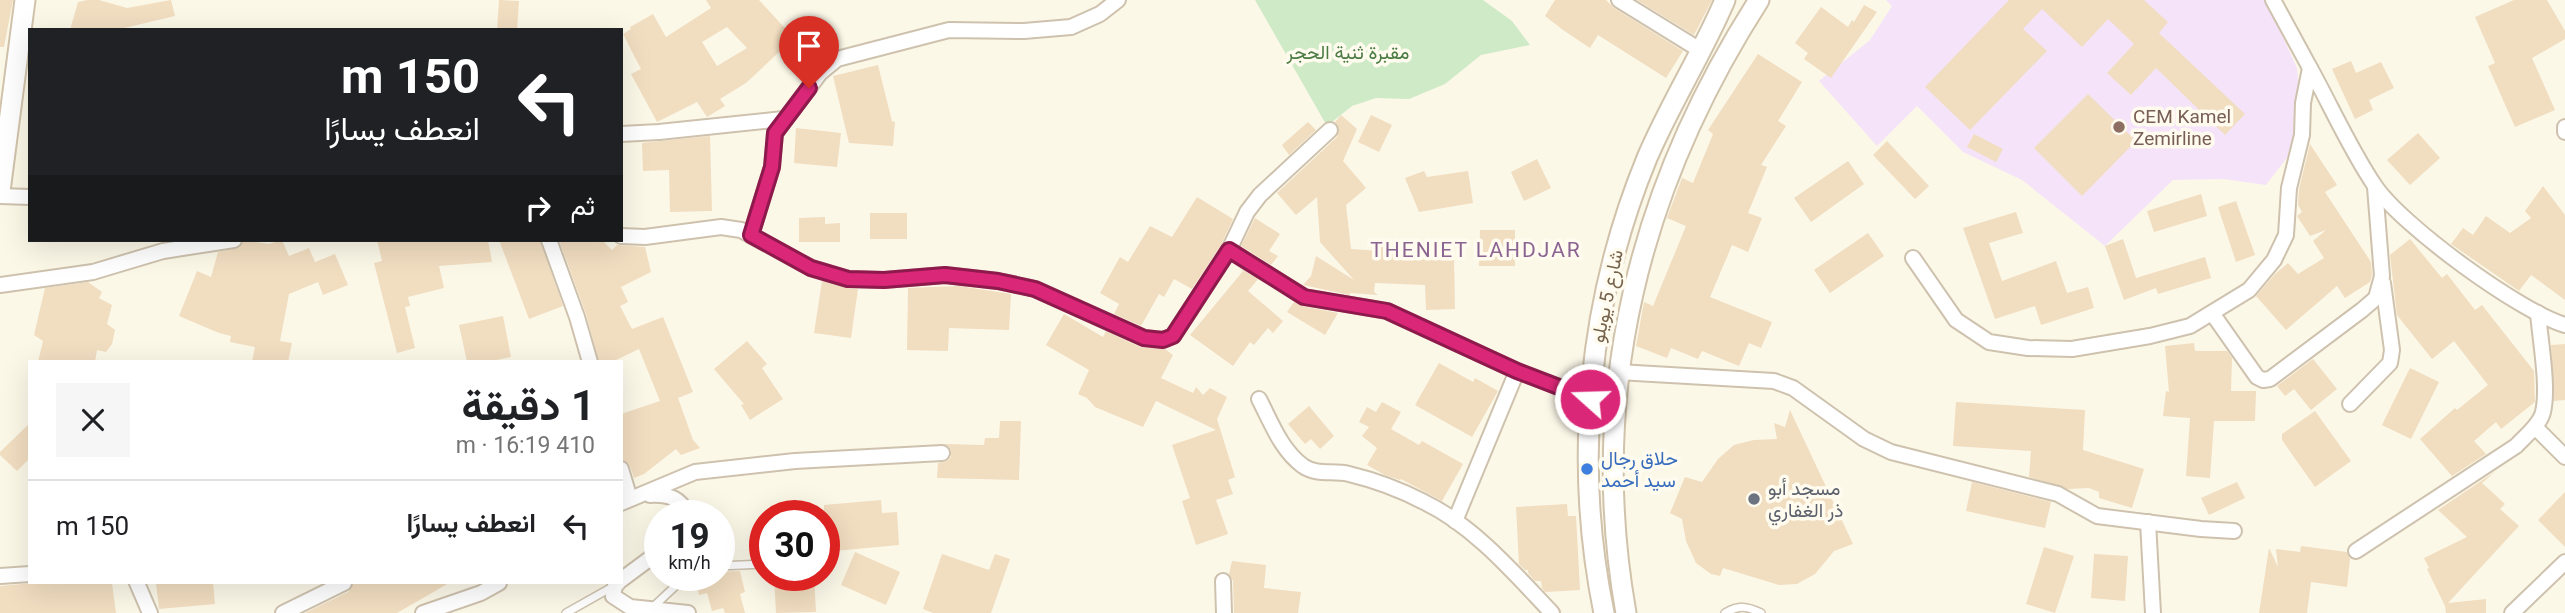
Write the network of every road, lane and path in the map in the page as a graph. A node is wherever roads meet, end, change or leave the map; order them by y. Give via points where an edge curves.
1 (25, 0) edge
2 (1118, 0) edge
3 (1619, 0) edge
4 (1724, 0) edge
5 (1759, 0) edge
6 (2273, 0) edge
7 (25, 48) edge
8 (1700, 50) junction
9 (2310, 68) junction
10 (783, 119) junction
11 (4, 125) edge
12 (1330, 130) dead end
13 (623, 134) edge
14 (2375, 186) junction
15 (0, 191) edge
16 (0, 196) edge
17 (28, 197) edge
18 (751, 235) junction
19 (623, 236) edge
20 (221, 242) edge
21 (550, 242) edge
22 (1229, 250) junction
23 (1913, 258) dead end
24 (2382, 276) junction
25 (0, 285) edge
26 (2212, 313) junction
27 (2538, 313) junction
28 (2565, 325) edge
29 (589, 360) edge
30 (1517, 371) junction
31 (1618, 372) junction
32 (1259, 399) dead end
33 (1590, 399) junction
34 (2350, 404) dead end
35 (2535, 427) junction
36 (942, 453) dead end
37 (2565, 457) edge
38 (623, 476) edge
39 (630, 499) edge
40 (677, 500) edge
41 (1455, 521) junction
42 (2148, 522) junction
43 (2234, 531) dead end
44 (2356, 551) dead end
45 (2565, 562) edge
46 (644, 563) edge
47 (28, 574) edge
48 (0, 576) edge
49 (623, 579) edge
50 (1223, 581) dead end
51 (137, 584) edge
52 (342, 584) edge
53 (497, 584) edge
54 (616, 584) edge
55 (618, 584) edge
56 (670, 591) edge
57 (652, 608) junction
58 (150, 613) edge
59 (283, 613) edge
60 (423, 613) edge
61 (566, 613) edge
62 (688, 613) edge
63 (1224, 613) edge
64 (1552, 613) edge
65 (1604, 613) edge
66 (1626, 613) edge
67 (1725, 613) edge
68 (1761, 613) edge
69 (2153, 613) edge
70 (2512, 613) edge

1 - 7 main road
2 - 10 street via 1071,27 948,30 837,59
3 - 8 street
4 - 8 main road, شارع 5 يويلو
5 - 31 main road via 1692,120 1652,218 1637,268
6 - 9 street
7 - 11 main road
8 - 33 main road, شارع 5 يويلو via 1630,205 1604,300
9 - 14 street
9 - 26 street via 2302,135 2289,188 2286,235 2274,260 2249,290
10 - 13 street
10 - 18 street via 775,133 772,167
11 - 15 main road
12 - 22 street via 1260,195
14 - 24 street
14 - 27 street via 2431,240
16 - 17 street
18 - 19 street via 721,228
18 - 22 street via 811,268 848,279 945,275 998,281 1035,289 1144,338 1163,340 1173,336
20 - 25 street via 163,251 93,272
21 - 29 street
22 - 30 street via 1304,297 1387,311
23 - 26 street via 1956,320 1989,342 2028,348 2104,345 2190,326
24 - 26 street via 2376,298 2270,379 2257,377
24 - 34 street via 2390,363
27 - 28 street
27 - 35 street via 2544,391 2543,414
30 - 33 street
30 - 41 street
31 - 42 street via 1774,381 1793,388 1864,439 1891,452 2058,494 2097,516
31 - 66 main road via 1613,500
32 - 41 street via 1279,439 1304,466 1379,483 1425,502
33 - 65 main road, شارع 5 يويلو via 1590,516
35 - 37 street
35 - 44 street via 2516,446
36 - 39 street via 695,472
38 - 39 street
39 - 40 street via 667,494
41 - 64 street via 1501,559
42 - 43 street
42 - 69 street
45 - 70 street
46 - 49 street
47 - 48 street
50 - 63 street
51 - 58 street
52 - 59 street
53 - 60 street
54 - 61 lane
55 - 57 street via 613,596 630,607
56 - 57 lane
57 - 62 street
67 - 68 lane via 1737,606

